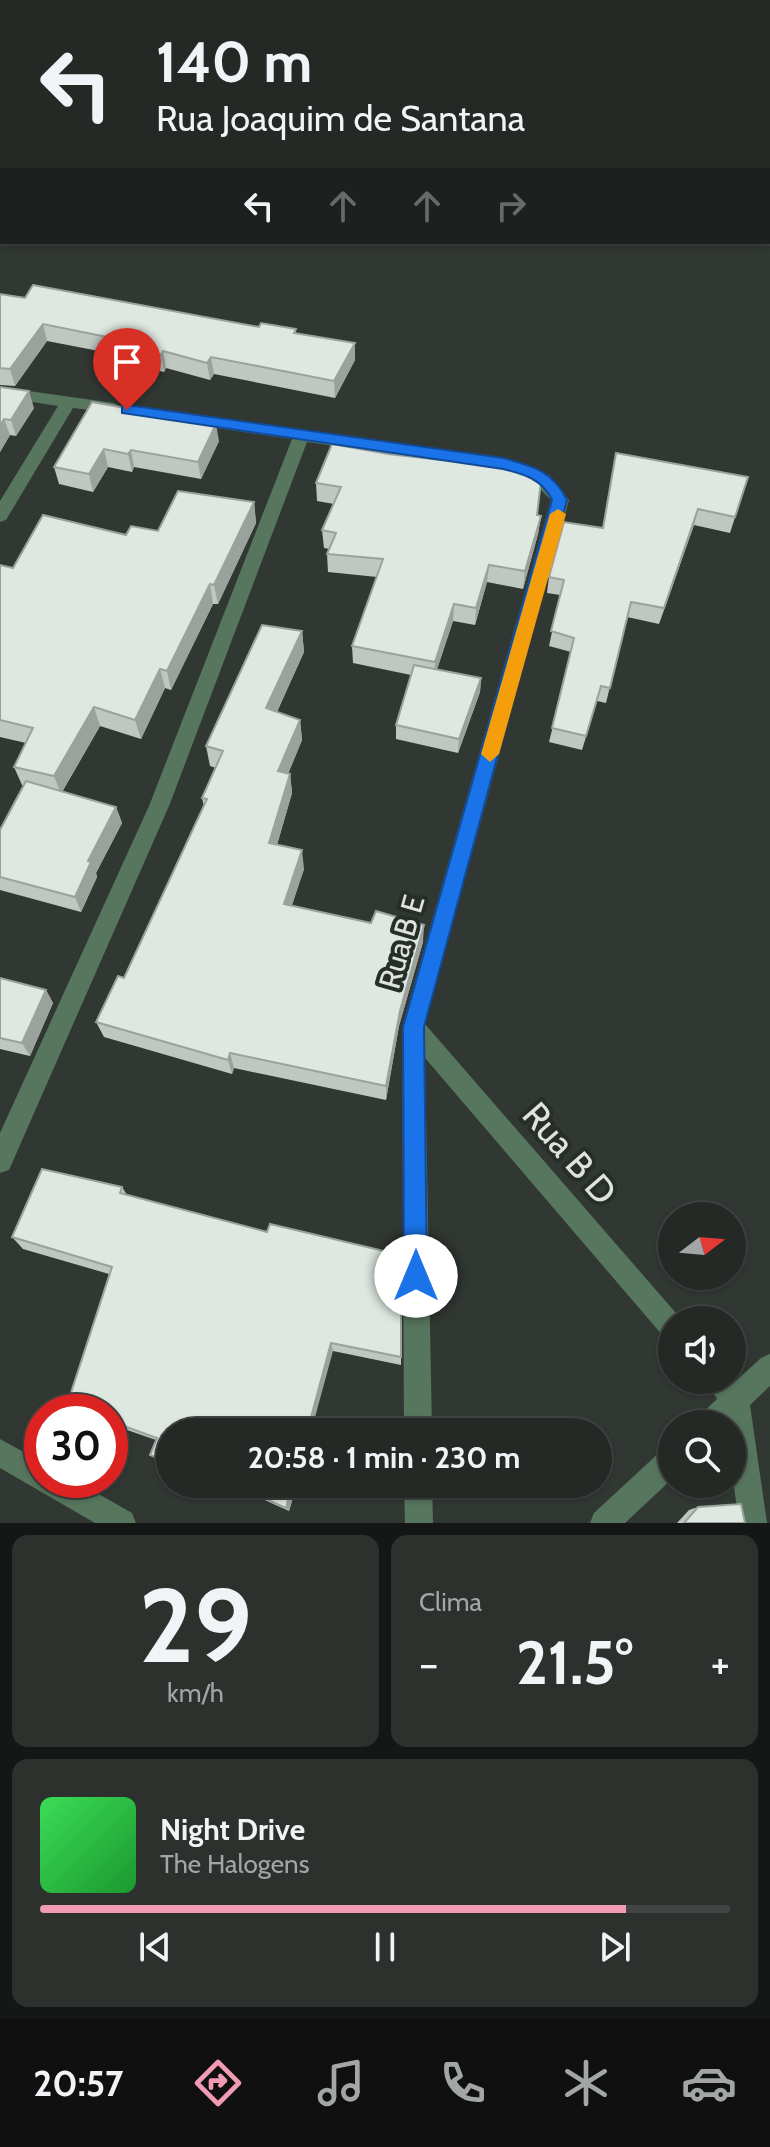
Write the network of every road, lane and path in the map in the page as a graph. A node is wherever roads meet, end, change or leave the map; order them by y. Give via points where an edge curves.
1 (0, 392) edge
2 (69, 401) junction
3 (131, 410) edge
4 (162, 415) edge
5 (301, 437) junction
6 (0, 516) edge
7 (413, 1027) junction
8 (0, 1161) edge
9 (658, 1311) edge
10 (770, 1367) edge
11 (746, 1380) edge
12 (728, 1394) edge
13 (418, 1418) edge
14 (0, 1453) edge
15 (24, 1467) edge
16 (658, 1473) edge
17 (78, 1498) edge
18 (418, 1498) edge
19 (122, 1523) edge
20 (419, 1523) edge
21 (604, 1523) edge
22 (753, 1523) edge

1 - 2 street
2 - 3 street
2 - 6 street
4 - 5 street
5 - 7 street, Rua B E via 533,471 553,486 560,500
5 - 8 street via 159,806
7 - 9 street, Rua B D
7 - 13 street, Rua B E
10 - 11 street
12 - 22 street
14 - 15 street
16 - 21 street
17 - 19 street
18 - 20 street

